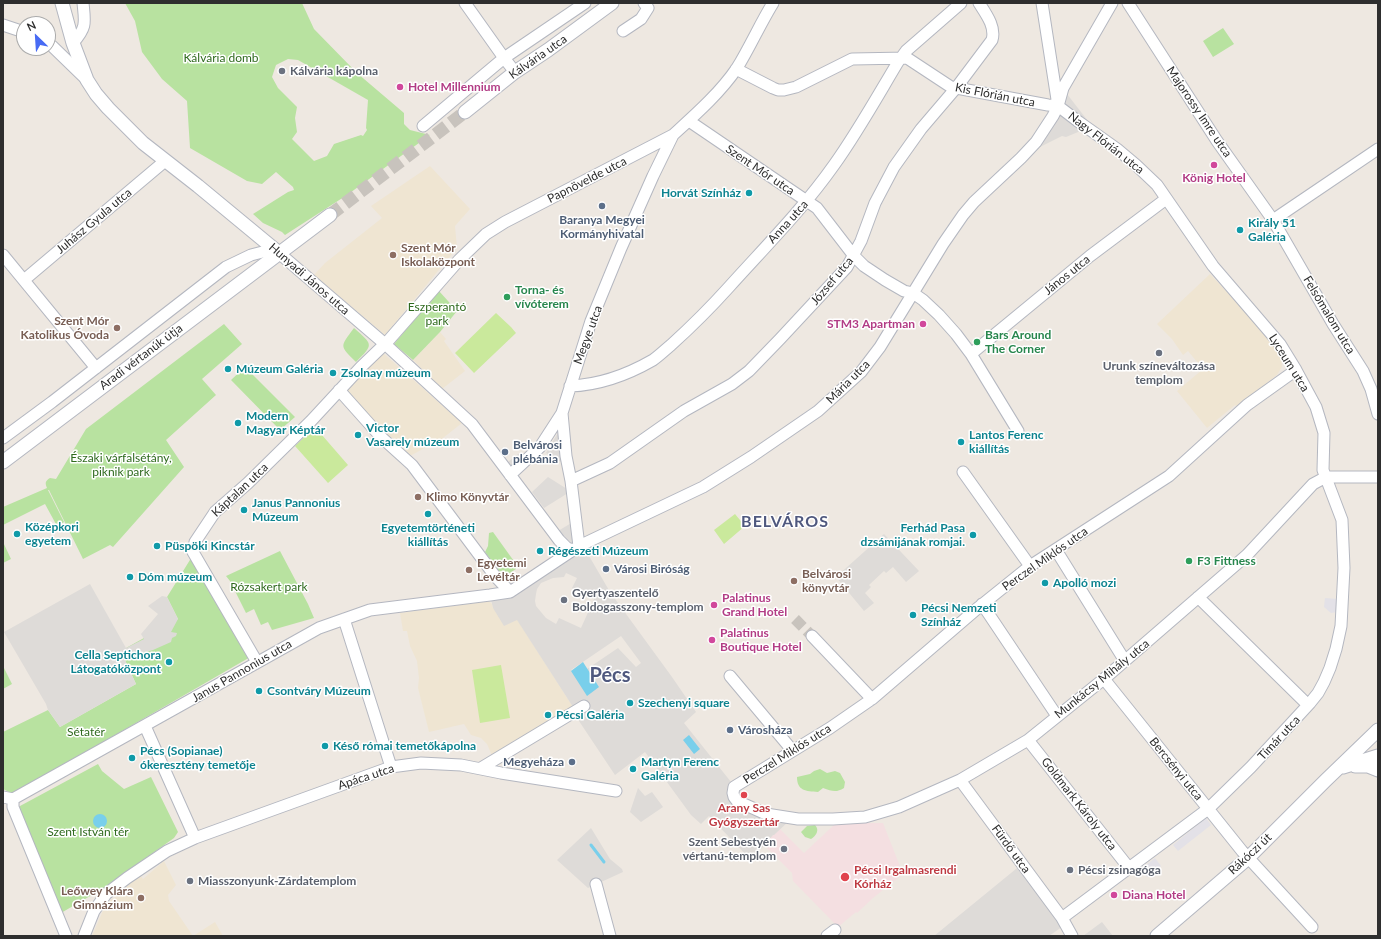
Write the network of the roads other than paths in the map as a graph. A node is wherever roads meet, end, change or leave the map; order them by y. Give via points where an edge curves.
1 (62, 3) edge
2 (83, 3) edge
3 (465, 3) edge
4 (585, 3) edge
5 (612, 3) edge
6 (644, 3) edge
7 (773, 3) edge
8 (961, 3) edge
9 (979, 3) edge
10 (1042, 3) edge
11 (1112, 3) edge
12 (1128, 3) edge
13 (3, 25) edge
14 (16, 29) edge
15 (623, 31) dead end
16 (73, 43) junction
17 (56, 50) edge
18 (504, 58) junction
19 (901, 58) junction
20 (736, 69) junction
21 (515, 72) junction
22 (87, 80) junction
23 (956, 88) junction
24 (1058, 106) junction
25 (465, 112) tunnel mouth
26 (689, 121) junction
27 (422, 126) dead end
28 (673, 135) junction
29 (1378, 149) edge
30 (165, 161) junction
31 (1166, 198) junction
32 (807, 201) junction
33 (330, 215) tunnel mouth
34 (1273, 220) junction
35 (277, 251) junction
36 (3, 255) edge
37 (854, 256) junction
38 (1213, 266) joint
39 (24, 280) junction
40 (913, 293) junction
41 (385, 344) junction
42 (971, 354) junction
43 (96, 368) junction
44 (1296, 370) junction
45 (570, 386) junction
46 (339, 390) junction
47 (562, 413) junction
48 (1378, 414) edge
49 (1018, 431) dead end
50 (3, 438) edge
51 (3, 462) edge
52 (963, 472) dead end
53 (510, 476) junction
54 (1378, 477) edge
55 (1326, 478) junction
56 (571, 481) junction
57 (576, 548) junction
58 (1056, 550) junction
59 (1030, 566) junction
60 (510, 592) junction
61 (1198, 597) junction
62 (982, 604) junction
63 (344, 619) junction
64 (812, 636) tunnel mouth
65 (1125, 661) junction
66 (257, 662) junction
67 (730, 676) dead end
68 (1104, 679) junction
69 (872, 699) junction
70 (584, 706) dead end
71 (1308, 706) junction
72 (1057, 716) junction
73 (145, 726) junction
74 (1378, 730) edge
75 (1028, 740) junction
76 (1372, 741) edge
77 (792, 750) junction
78 (1378, 756) edge
79 (391, 767) junction
80 (481, 768) junction
81 (1339, 768) junction
82 (1378, 770) edge
83 (960, 780) junction
84 (734, 787) joint
85 (616, 791) dead end
86 (8, 798) edge
87 (1208, 809) junction
88 (195, 838) junction
89 (1248, 858) junction
90 (1129, 868) junction
91 (596, 884) dead end
92 (1062, 918) junction
93 (1312, 927) dead end
94 (66, 936) edge
95 (84, 936) edge
96 (610, 936) edge
97 (1072, 936) edge
98 (1157, 936) edge

1 - 16 street, Hunyadi János utca
2 - 16 street via 85,24 82,33
3 - 18 street
4 - 18 street, Kálvária utca
5 - 21 street, Kálvária utca
6 - 15 street via 648,8 641,19
7 - 20 street, Papnövelde utca
8 - 19 street, Anna utca
9 - 23 street, József utca via 994,34
10 - 24 street, Nagy Flórián utca
11 - 24 street, Mária utca via 1063,88
12 - 34 street, Majorossy Imre utca via 1217,140
13 - 14 street
16 - 22 street, Hunyadi János utca
17 - 22 street
18 - 21 street
18 - 27 street, Kálvária utca
19 - 20 street, Kis Flórián utca via 852,59 796,87 784,90 773,88
19 - 23 street, Kis Flórián utca via 906,58
19 - 32 street, Anna utca via 834,165
20 - 26 street, Papnövelde utca via 721,89
21 - 25 street, Kálvária utca
22 - 30 street, Hunyadi János utca via 108,108
23 - 24 street, Kis Flórián utca
23 - 37 street, József utca via 921,129 894,167 875,203
24 - 31 street, Nagy Flórián utca via 1136,165
24 - 40 street, Mária utca via 1036,142 978,197 963,215
26 - 28 street, Papnövelde utca
26 - 32 street, Szent Mór utca
28 - 41 street, Papnövelde utca via 486,234 459,260
28 - 45 street, Megye utca via 621,248 591,322
29 - 34 street
30 - 35 street, Hunyadi János utca
30 - 39 street, Juhász Gyula utca
31 - 38 street, Nagy Flórián utca
31 - 42 street, János utca via 1090,256
32 - 37 street, Szent Mór utca via 817,208
32 - 45 street, Anna utca via 716,301 654,359 629,373 585,386
33 - 35 street
34 - 48 street, Felsőmalom utca via 1363,371
35 - 41 street, Hunyadi János utca
35 - 43 street, Aradi vértanúk útja via 251,255 226,267
35 - 51 street, Aradi vértanúk útja
36 - 39 street
37 - 40 street, Szent Mór utca via 885,280
37 - 56 street, József utca via 847,267 749,370 732,384 684,411 610,463
38 - 44 street, Lyceum utca via 1280,344
39 - 43 street
40 - 42 street, Szent Mór utca via 939,315
40 - 57 street, Mária utca via 880,347 861,372 818,411 703,487
41 - 46 street, Káptalan utca
41 - 53 street, Hunyadi János utca via 472,424
42 - 49 street, Szent Mór utca
43 - 50 street, Aradi vértanúk útja
44 - 55 street, Lyceum utca via 1316,408 1324,433 1323,470
44 - 58 street, Perczel Miklós utca via 1247,405 1169,476
45 - 47 street, Megye utca
46 - 60 street via 381,437 412,465 494,576
46 - 66 street, Káptalan utca via 248,484 215,512 196,542 193,552
47 - 53 street via 540,447
47 - 56 street, Megye utca
52 - 59 street
53 - 57 street, Hunyadi János utca via 567,548
54 - 55 street, Munkácsy Mihály utca
55 - 61 street, Munkácsy Mihály utca via 1313,484 1251,551
55 - 71 street, Tímár utca via 1342,520 1344,568 1341,626 1330,668 1318,693
56 - 57 street, Megye utca
57 - 60 street, Mária utca
58 - 59 street, Perczel Miklós utca
58 - 65 street
59 - 62 street, Perczel Miklós utca
60 - 63 street, Janus Pannonius utca via 370,610
61 - 65 street, Munkácsy Mihály utca
61 - 71 street
62 - 69 street, Perczel Miklós utca
62 - 72 street
63 - 66 street, Janus Pannonius utca via 313,630
63 - 79 street
64 - 69 street
65 - 68 street, Munkácsy Mihály utca
66 - 73 street, Janus Pannonius utca
67 - 77 street
68 - 72 street, Munkácsy Mihály utca
68 - 87 street, Bercsényi utca
69 - 77 street, Perczel Miklós utca
70 - 80 street
71 - 87 street, Tímár utca
72 - 75 street, Munkácsy Mihály utca
73 - 86 street, Janus Pannonius utca
73 - 88 street
74 - 76 street, Rákóczi út
75 - 83 street, Munkácsy Mihály utca
75 - 90 street, Goldmark Károly utca
76 - 81 street, Rákóczi út
77 - 84 street, Perczel Miklós utca
78 - 81 street, Rákóczi út
79 - 80 street, Apáca utca via 421,763
79 - 88 street, Apáca utca
80 - 85 street, Apáca utca
81 - 82 street via 1368,766
81 - 89 street, Rákóczi út
83 - 84 street, Munkácsy Mihály utca via 899,807 865,817 833,819 798,819 766,814 737,801 732,793
83 - 92 street, Fürdő utca
86 - 94 street via 14,807
87 - 89 street, Bercsényi utca
87 - 90 street, Tímár utca
88 - 95 street via 167,851 106,894 94,911
89 - 93 street, Bercsényi utca
89 - 98 street, Rákóczi út
90 - 92 street, Tímár utca
91 - 96 street
92 - 97 street, Fürdő utca

